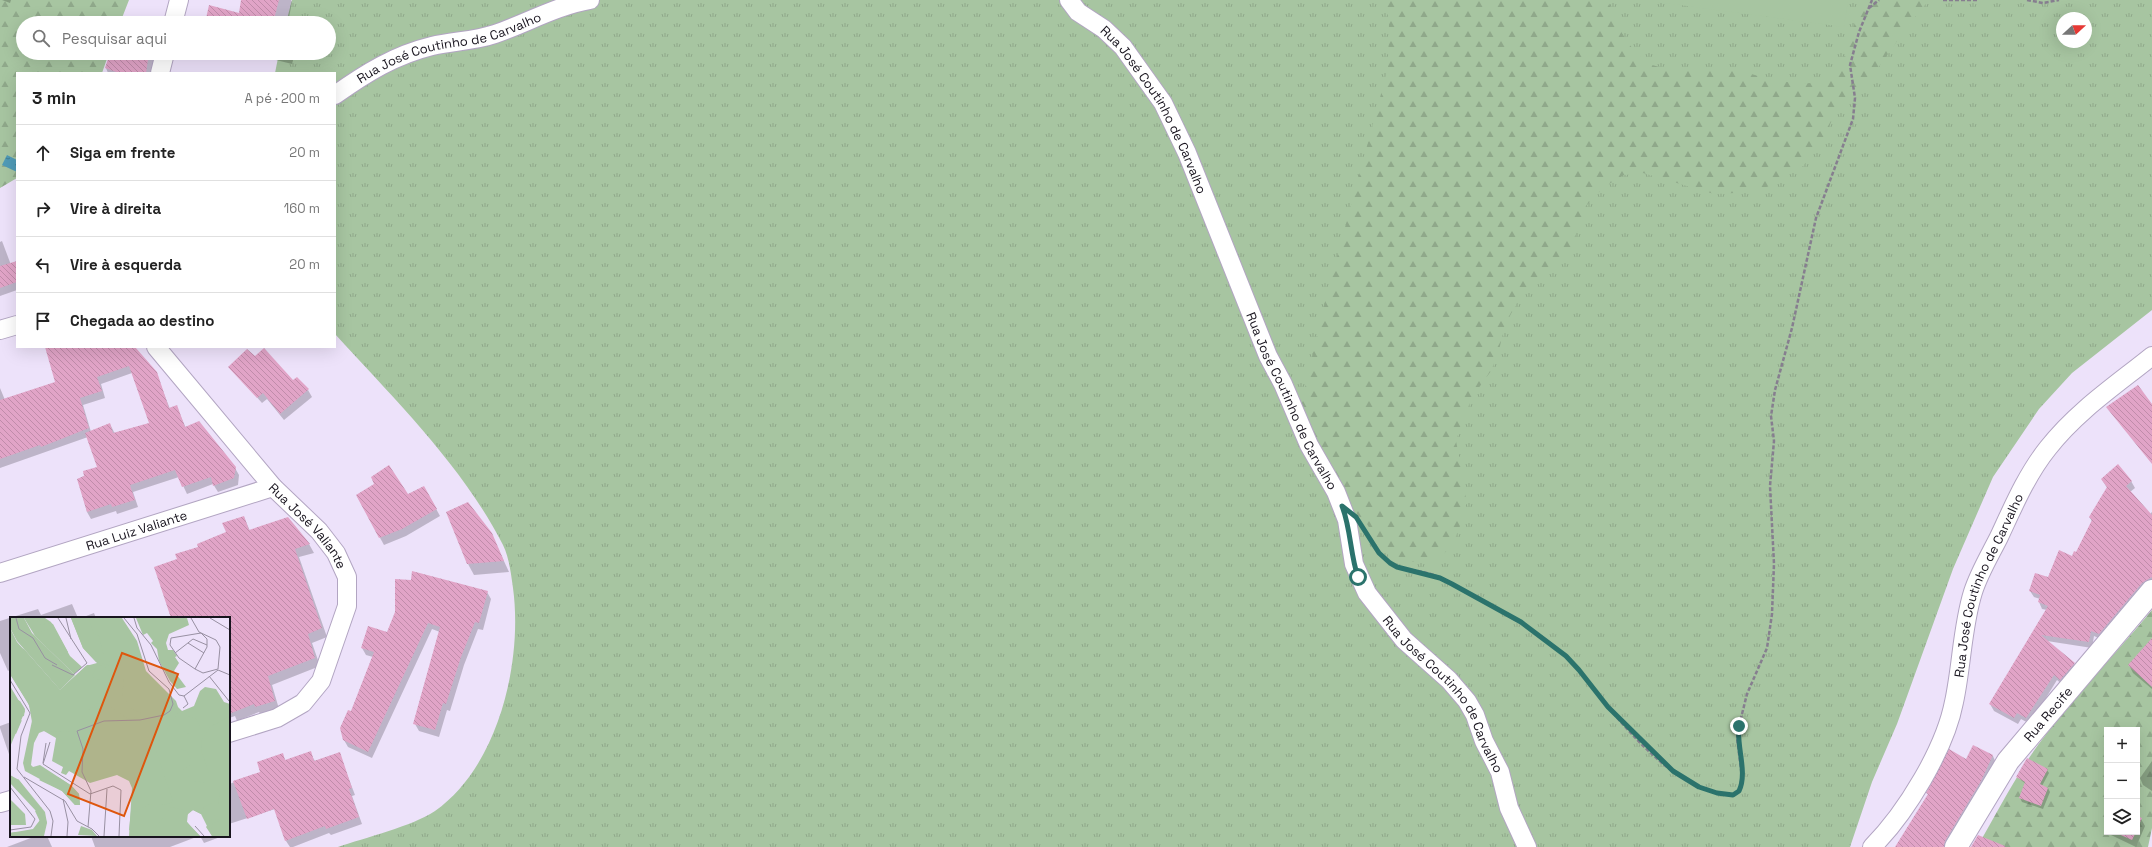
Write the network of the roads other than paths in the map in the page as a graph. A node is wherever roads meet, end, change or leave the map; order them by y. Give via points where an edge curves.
1 (178, 0) edge
2 (590, 0) edge
3 (1069, 0) edge
4 (175, 16) edge
5 (163, 60) edge
6 (160, 72) edge
7 (336, 94) edge
8 (16, 325) edge
9 (0, 330) edge
10 (157, 348) edge
11 (2152, 356) edge
12 (273, 487) junction
13 (0, 573) edge
14 (2152, 591) edge
15 (230, 733) edge
16 (10, 800) edge
17 (0, 803) edge
18 (1527, 847) edge
19 (1872, 847) edge
20 (1956, 847) edge

1 - 4 street
2 - 7 street, Rua José Coutinho de Carvalho via 563,6 494,35 433,46 400,56 368,72
3 - 18 street, Rua José Coutinho de Carvalho via 1082,15 1104,29 1123,47 1163,103 1190,159 1268,356 1309,445 1336,492 1347,520 1351,552 1358,577 1367,593 1404,640 1444,675 1467,701 1500,772 1509,808
5 - 6 street
8 - 9 street
10 - 12 street, Rua José Valiante
11 - 19 street, Rua José Coutinho de Carvalho via 2098,397 2062,431 2037,463 1973,591 1954,703 1941,742 1911,798 1885,834
12 - 13 street, Rua Luiz Valiante
12 - 15 street, Rua José Valiante via 307,518 336,553 347,577 347,606 334,650 321,681 303,703 277,718
14 - 20 street, Rua Recife via 2008,761
16 - 17 street

